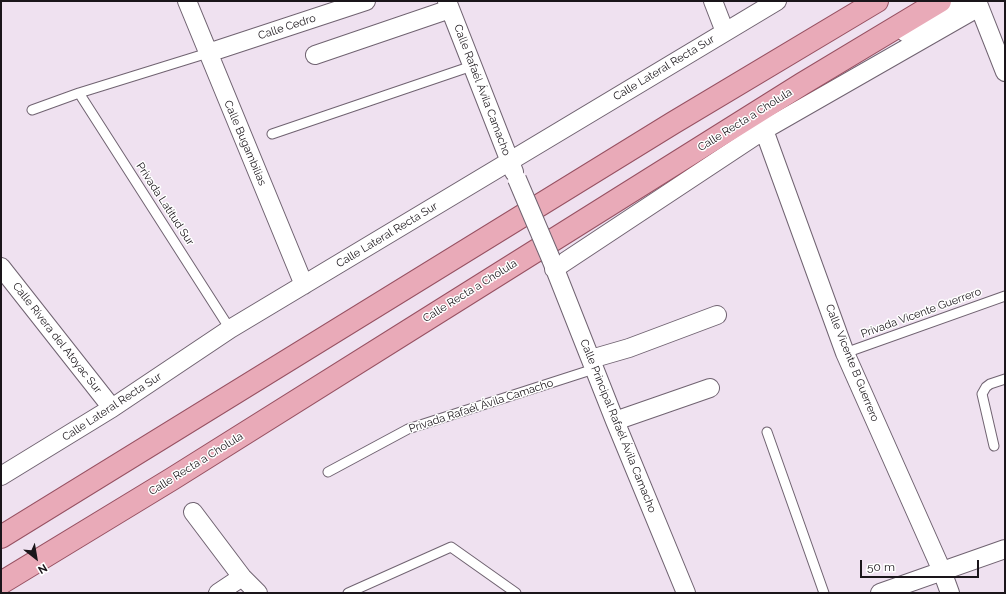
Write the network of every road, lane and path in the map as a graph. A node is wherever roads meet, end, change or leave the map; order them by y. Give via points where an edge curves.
1 (186, 1) edge
2 (366, 1) edge
3 (712, 1) edge
4 (777, 1) edge
5 (877, 1) edge
6 (940, 1) edge
7 (974, 3) edge
8 (448, 5) edge
9 (725, 32) junction
10 (208, 53) junction
11 (315, 55) dead end
12 (472, 66) junction
13 (1005, 72) edge
14 (802, 84) junction
15 (80, 93) junction
16 (32, 110) dead end
17 (764, 130) junction
18 (272, 134) dead end
19 (510, 161) junction
20 (552, 264) junction
21 (1, 267) edge
22 (304, 285) junction
23 (1005, 296) edge
24 (717, 314) dead end
25 (230, 329) junction
26 (845, 353) junction
27 (592, 364) junction
28 (1005, 379) edge
29 (710, 388) dead end
30 (112, 408) junction
31 (615, 421) junction
32 (767, 432) dead end
33 (994, 446) dead end
34 (328, 472) dead end
35 (1, 476) edge
36 (193, 512) dead end
37 (1, 537) edge
38 (1005, 549) edge
39 (942, 571) junction
40 (242, 577) junction
41 (1, 584) edge
42 (218, 593) edge
43 (258, 593) edge
44 (348, 593) edge
45 (516, 593) edge
46 (686, 593) edge
47 (824, 593) edge
48 (880, 593) edge
49 (950, 593) edge

1 - 10 street, Calle Bugambilias
2 - 10 street, Calle Cedro
3 - 9 street
4 - 9 street, Calle Lateral Recta Sur
5 - 37 main road via 673,123
6 - 14 main road, Calle Recta a Cholula
7 - 13 street
7 - 14 main road
7 - 17 street
8 - 11 street
8 - 12 street, Calle Rafaél Ávila Camacho
9 - 19 street, Calle Lateral Recta Sur
10 - 15 lane
10 - 22 street, Calle Bugambilias
12 - 18 lane
12 - 19 street, Calle Rafaél Ávila Camacho
14 - 41 main road, Calle Recta a Cholula
15 - 16 lane
15 - 25 lane, Privada Latitud Sur
17 - 20 street
17 - 26 street, Calle Vicente B Guerrero
19 - 20 street, Calle Rafaél Ávila Camacho, bridge
19 - 22 street, Calle Lateral Recta Sur
20 - 27 street, Calle Principal Rafaél Ávila Camacho
21 - 30 street, Calle Rivera del Atoyac Sur
22 - 25 street, Calle Lateral Recta Sur
23 - 26 lane, Privada Vicente Guerrero
24 - 27 street, Privada Rafaél Ávila Camacho
25 - 30 street, Calle Lateral Recta Sur
26 - 39 street, Calle Vicente B Guerrero
27 - 31 street, Calle Principal Rafaél Ávila Camacho
27 - 34 lane, Privada Rafaél Ávila Camacho via 408,429
28 - 33 lane via 990,384 982,394
29 - 31 street
30 - 35 street, Calle Lateral Recta Sur
31 - 46 street, Calle Principal Rafaél Ávila Camacho
32 - 47 lane
36 - 40 street
38 - 39 street
39 - 48 street
39 - 49 street, Calle Vicente B Guerrero
40 - 42 street
40 - 43 street
44 - 45 lane via 451,546

